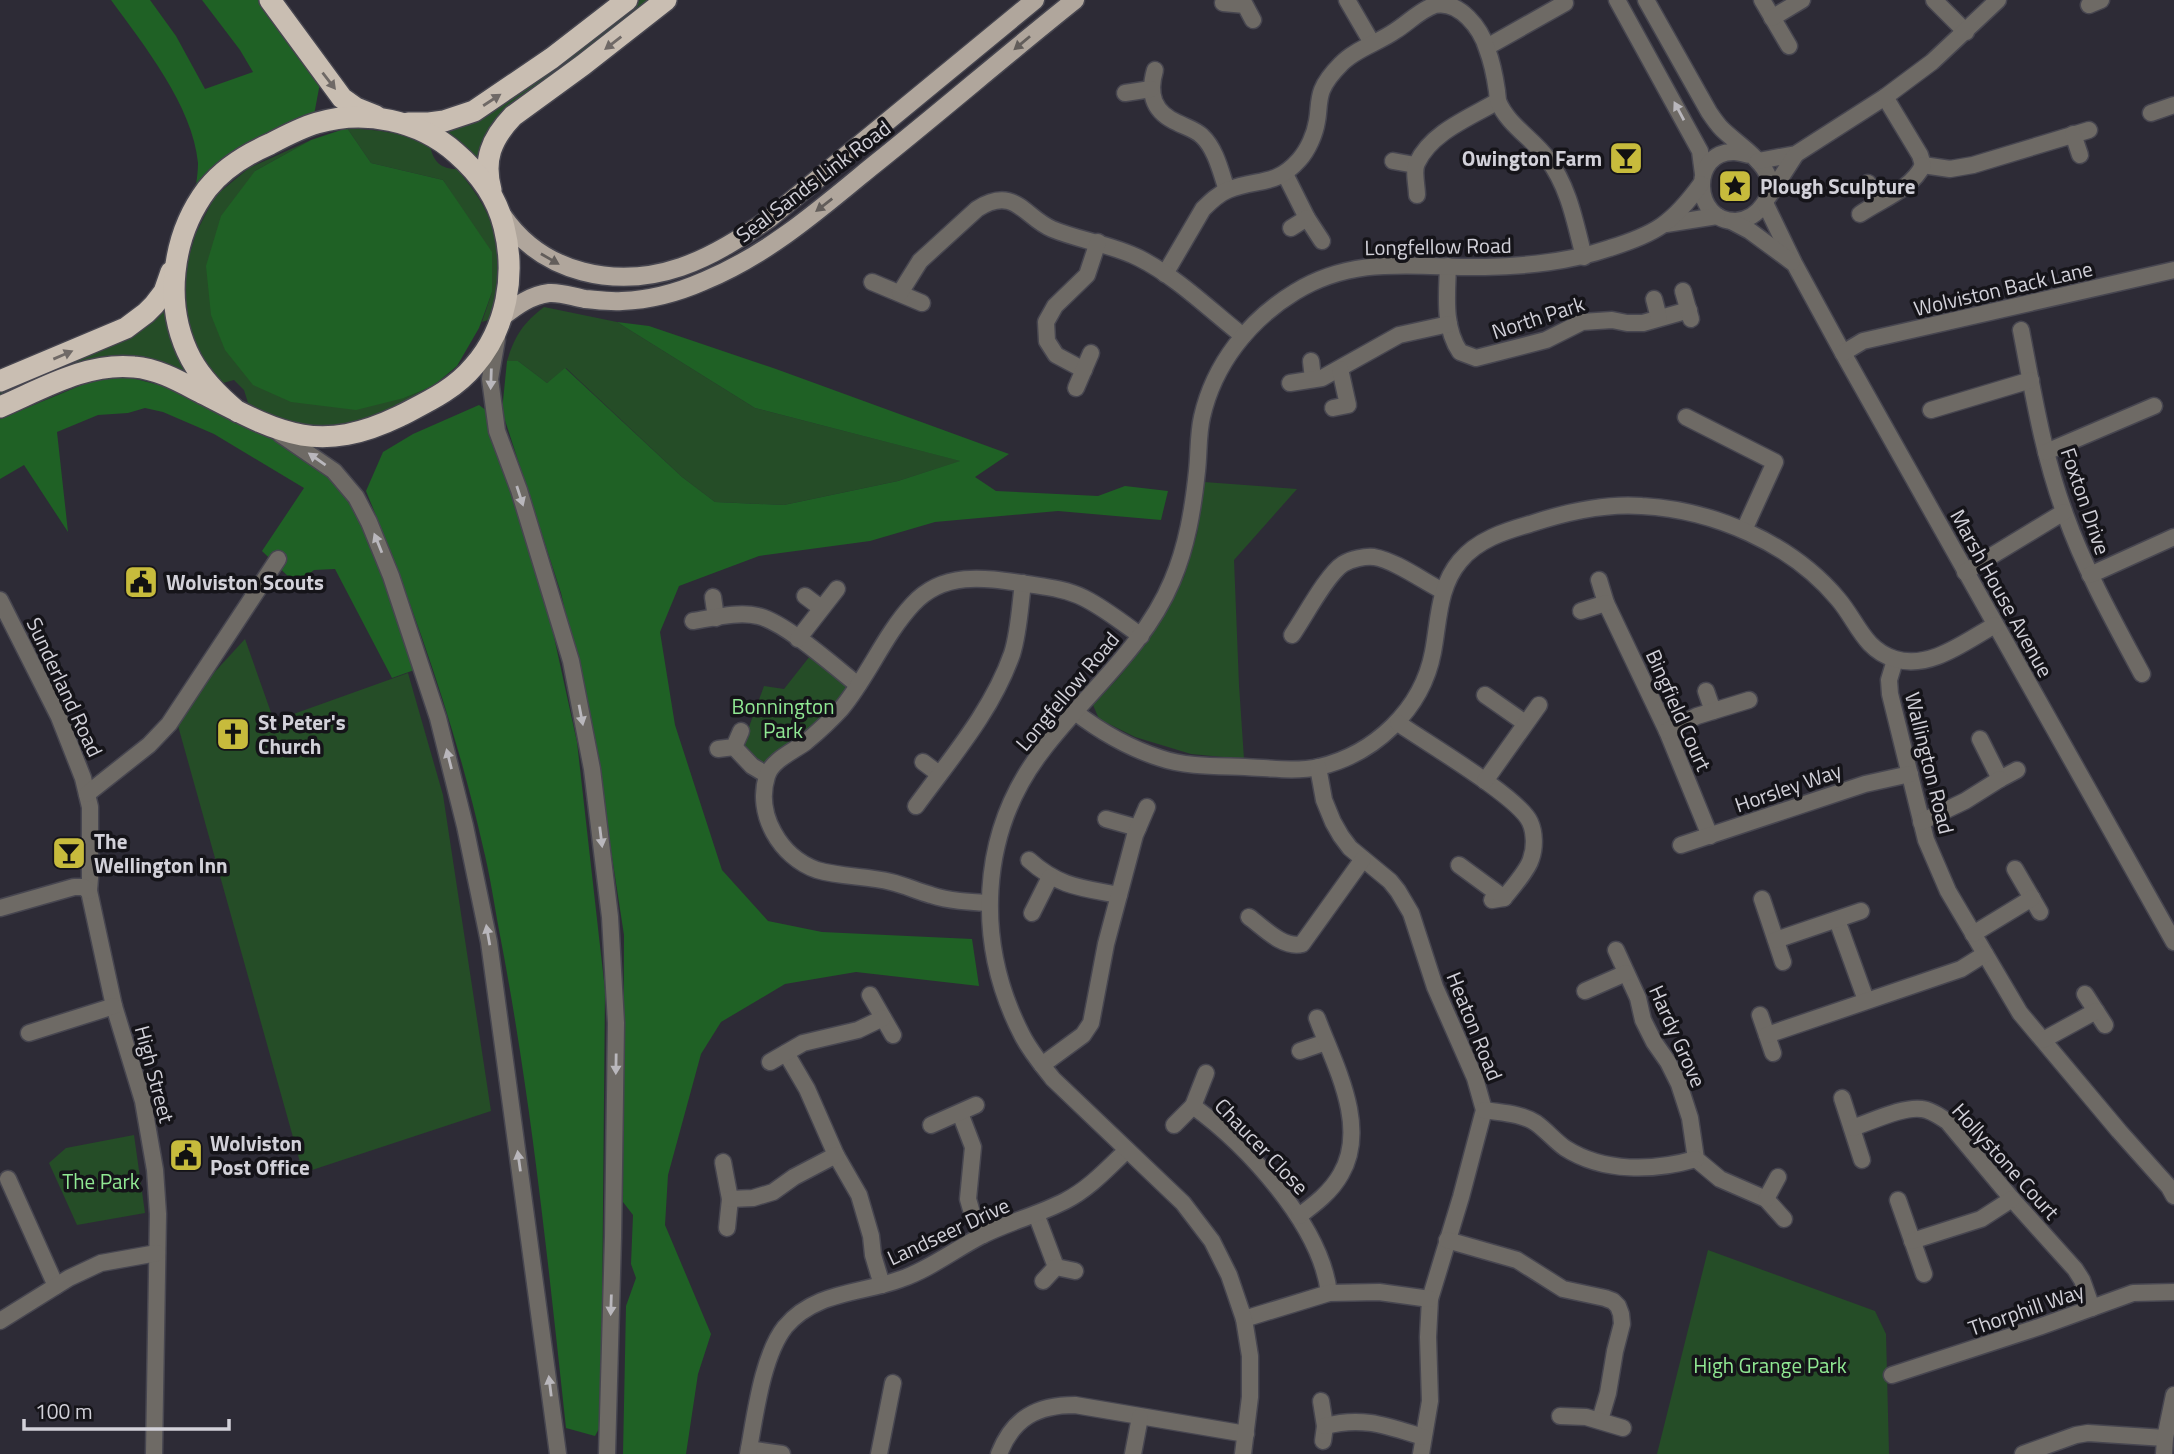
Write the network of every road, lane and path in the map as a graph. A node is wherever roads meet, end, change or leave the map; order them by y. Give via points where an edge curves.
1 (270, 0) edge
2 (627, 0) edge
3 (666, 0) edge
4 (1035, 0) edge
5 (1075, 0) edge
6 (1347, 0) edge
7 (1617, 0) edge
8 (1646, 0) edge
9 (1762, 0) edge
10 (1802, 0) edge
11 (1934, 0) edge
12 (1998, 0) edge
13 (1247, 2) edge
14 (1448, 2) edge
15 (1223, 3) dead end
16 (1565, 3) dead end
17 (1545, 6) edge
18 (1772, 18) junction
19 (1253, 20) dead end
20 (1966, 32) junction
21 (1372, 43) junction
22 (1789, 46) dead end
23 (1487, 47) junction
24 (1155, 70) dead end
25 (1151, 89) junction
26 (1125, 93) dead end
27 (1885, 97) junction
28 (1498, 101) junction
29 (2172, 110) edge
30 (2151, 113) dead end
31 (388, 120) junction
32 (1796, 154) junction
33 (2080, 155) dead end
34 (1754, 158) junction
35 (1393, 160) dead end
36 (1415, 165) junction
37 (1923, 165) junction
38 (1285, 174) junction
39 (1702, 179) junction
40 (1868, 183) dead end
41 (1227, 190) junction
42 (1418, 195) dead end
43 (1767, 200) junction
44 (1878, 202) junction
45 (497, 204) junction
46 (1860, 214) dead end
47 (1307, 218) junction
48 (1724, 218) junction
49 (1666, 224) junction
50 (1291, 228) dead end
51 (1322, 241) dead end
52 (1098, 242) junction
53 (178, 255) junction
54 (1584, 257) junction
55 (1794, 263) junction
56 (1448, 266) junction
57 (2174, 270) edge
58 (1165, 274) junction
59 (872, 282) dead end
60 (1684, 291) dead end
61 (900, 293) junction
62 (1654, 299) dead end
63 (922, 303) dead end
64 (1659, 318) junction
65 (500, 321) junction
66 (1449, 324) junction
67 (2021, 330) dead end
68 (1242, 336) junction
69 (1091, 353) dead end
70 (1843, 353) junction
71 (1311, 361) dead end
72 (1340, 369) junction
73 (1084, 370) junction
74 (1313, 379) junction
75 (2031, 380) junction
76 (0, 381) edge
77 (1290, 383) dead end
78 (1076, 388) dead end
79 (2153, 405) dead end
80 (0, 407) edge
81 (1333, 408) dead end
82 (1931, 410) dead end
83 (238, 412) junction
84 (1686, 417) dead end
85 (271, 428) junction
86 (2046, 452) junction
87 (2064, 512) junction
88 (1744, 530) junction
89 (2174, 537) edge
90 (277, 570) dead end
91 (1965, 572) junction
92 (2090, 575) junction
93 (1599, 580) dead end
94 (1023, 583) junction
95 (837, 589) dead end
96 (1443, 591) junction
97 (806, 596) dead end
98 (713, 597) dead end
99 (0, 600) edge
100 (1606, 603) junction
101 (821, 608) junction
102 (1581, 611) dead end
103 (716, 618) junction
104 (693, 621) dead end
105 (1995, 625) junction
106 (1292, 635) dead end
107 (1141, 636) junction
108 (798, 639) junction
109 (1895, 660) junction
110 (2142, 674) dead end
111 (858, 685) junction
112 (1706, 691) dead end
113 (1485, 695) dead end
114 (1749, 700) dead end
115 (1539, 705) dead end
116 (1713, 711) junction
117 (1075, 712) junction
118 (1398, 723) junction
119 (1525, 723) junction
120 (741, 731) dead end
121 (1667, 731) junction
122 (1980, 739) dead end
123 (923, 762) dead end
124 (1318, 767) junction
125 (2017, 770) dead end
126 (939, 774) junction
127 (1910, 774) junction
128 (767, 775) junction
129 (2000, 779) junction
130 (1485, 781) junction
131 (87, 793) junction
132 (916, 806) dead end
133 (1147, 807) dead end
134 (1106, 819) dead end
135 (1922, 822) junction
136 (1138, 828) junction
137 (1710, 836) junction
138 (1681, 845) dead end
139 (1363, 859) junction
140 (1029, 860) dead end
141 (1459, 865) dead end
142 (2015, 869) dead end
143 (1050, 877) junction
144 (89, 891) junction
145 (1119, 895) junction
146 (1762, 899) dead end
147 (989, 902) junction
148 (0, 908) edge
149 (1861, 911) dead end
150 (1032, 913) dead end
151 (1249, 916) dead end
152 (1837, 920) junction
153 (2172, 933) edge
154 (1973, 934) junction
155 (1776, 940) junction
156 (1616, 950) dead end
157 (1985, 954) junction
158 (1783, 962) dead end
159 (1626, 973) junction
160 (1585, 991) dead end
161 (2085, 994) dead end
162 (870, 995) dead end
163 (1866, 1000) junction
164 (114, 1006) junction
165 (1760, 1015) dead end
166 (883, 1018) junction
167 (1317, 1018) dead end
168 (29, 1033) dead end
169 (1767, 1034) junction
170 (893, 1035) dead end
171 (2043, 1040) junction
172 (1326, 1042) junction
173 (1300, 1051) dead end
174 (786, 1053) junction
175 (1773, 1053) dead end
176 (770, 1062) dead end
177 (1042, 1065) junction
178 (1206, 1073) dead end
179 (1842, 1098) dead end
180 (976, 1105) dead end
181 (1193, 1106) junction
182 (1484, 1110) junction
183 (960, 1113) junction
184 (930, 1125) dead end
185 (1174, 1125) dead end
186 (1852, 1128) junction
187 (1127, 1150) junction
188 (836, 1155) junction
189 (1696, 1158) junction
190 (1862, 1160) dead end
191 (723, 1162) dead end
192 (1778, 1177) dead end
193 (8, 1179) dead end
194 (2174, 1196) edge
195 (730, 1199) junction
196 (1766, 1199) junction
197 (2012, 1199) junction
198 (1898, 1200) dead end
199 (1036, 1214) junction
200 (1299, 1216) junction
201 (1784, 1219) dead end
202 (727, 1227) dead end
203 (983, 1235) junction
204 (1447, 1240) junction
205 (1912, 1241) junction
206 (157, 1253) junction
207 (1056, 1267) junction
208 (1075, 1271) dead end
209 (1924, 1274) dead end
210 (1044, 1281) dead end
211 (882, 1284) junction
212 (56, 1286) junction
213 (2174, 1292) edge
214 (1329, 1293) junction
215 (1430, 1299) junction
216 (2092, 1308) junction
217 (1244, 1319) junction
218 (0, 1321) edge
219 (1892, 1375) dead end
220 (893, 1383) dead end
221 (2174, 1395) edge
222 (1321, 1401) dead end
223 (1560, 1416) dead end
224 (1140, 1417) junction
225 (1600, 1420) junction
226 (1623, 1428) dead end
227 (1246, 1434) junction
228 (1423, 1437) junction
229 (2165, 1446) edge
230 (748, 1451) edge
231 (2031, 1453) edge
232 (154, 1454) edge
233 (558, 1454) edge
234 (607, 1454) edge
235 (782, 1454) edge
236 (879, 1454) edge
237 (999, 1454) edge
238 (1133, 1454) edge
239 (1244, 1454) edge
240 (1421, 1454) edge

1 -> 31 highway via 342,98
31 -> 2 highway via 429,123 474,111
3 -> 45 highway via 503,126 487,166
45 -> 4 main road, Seal Sands Link Road via 510,227 528,245 560,265 585,273 631,277 690,264 777,212
5 -> 65 main road, Seal Sands Link Road via 825,205 732,269 667,294 640,299 542,295 521,303
6 - 21 street
39 -> 7 street, Marsh House Avenue via 1700,150
8 - 34 street, Marsh House Avenue via 1719,127
9 - 18 street
10 - 18 street
11 - 20 street
12 - 20 street
13 - 15 street
13 - 19 street
14 - 21 street via 1435,5
14 - 23 street via 1471,20
16 - 17 street
17 - 23 street
18 - 22 street
20 - 27 street
21 - 38 street via 1328,78 1318,100 1317,124 1309,145
23 - 28 street
24 - 25 street
25 - 26 street
25 - 41 street via 1164,114 1197,132 1210,146
27 - 32 street
27 - 37 street
28 - 36 street via 1439,136
28 - 54 street via 1546,156 1566,191
29 - 30 street
31 - 45 highway via 420,130 450,147 467,162
31 - 53 highway via 318,122 254,151 209,187 190,216
32 - 34 street
32 - 43 street
33 - 37 street via 2081,132 1973,165 1950,169
34 - 39 street via 1723,154 1712,160
34 - 43 street, Marsh House Avenue via 1769,179
35 - 36 street
36 - 42 street
37 - 44 street via 1918,177
38 - 41 street
38 - 47 street
39 - 48 street, Marsh House Avenue via 1709,209
39 - 49 street, Longfellow Road
40 - 44 street
41 - 58 street via 1203,209
43 - 48 street via 1756,214 1742,220
43 - 55 street, Marsh House Avenue
44 - 46 street
45 - 65 highway via 510,265
47 - 50 street
47 - 51 street
48 - 49 street, Longfellow Road
48 - 55 street, Marsh House Avenue
49 - 54 street, Longfellow Road via 1644,237
52 - 58 street
52 - 61 street via 1044,225 1011,202 986,203 920,261
52 - 73 street via 1087,275 1055,306 1046,322 1047,341 1056,355
76 -> 53 highway via 138,320 164,292
53 - 83 highway via 175,301 184,342 211,387
54 - 56 street, Longfellow Road via 1523,266
55 - 70 street, Marsh House Avenue
56 - 66 street, North Park
56 - 68 street, Longfellow Road via 1384,265 1333,273 1277,302
57 - 70 street, Wolviston Back Lane via 1863,341
58 - 68 street
59 - 61 street
60 - 64 street, North Park via 1690,314
61 - 63 street
62 - 64 street
64 - 66 street, North Park via 1643,323 1582,322 1546,340 1476,358 1460,352
65 - 85 highway via 481,359 456,385 386,422 332,437
65 -> 234 street via 491,379 497,431 571,661 592,769 610,917 616,1023
66 - 72 street via 1399,335
67 - 75 street, Foxton Drive
68 - 107 street, Longfellow Road via 1209,393 1183,553 1166,595
69 - 73 street
70 - 91 street, Marsh House Avenue
71 - 74 street
72 - 74 street
72 - 81 street via 1348,405
73 - 78 street
74 - 77 street
75 - 82 street
75 - 86 street, Foxton Drive
79 - 86 street
80 - 83 highway via 78,374 116,366 165,374
83 - 85 highway
84 - 88 street via 1752,451 1778,455
233 -> 85 street via 489,942 438,718 391,576 356,498 334,471
86 - 87 street, Foxton Drive
87 - 91 street
87 - 92 street, Foxton Drive
88 - 96 street via 1671,508 1639,505 1579,511 1486,541 1460,561
88 - 109 street via 1817,576 1870,645
89 - 92 street
90 - 131 street via 169,724
91 - 105 street, Marsh House Avenue
92 - 110 street, Foxton Drive
93 - 100 street, Bingfield Court
94 - 107 street via 1082,597
94 - 111 street via 963,579 930,590 903,616
94 - 126 street via 1012,655 971,732
95 - 101 street
96 - 106 street via 1390,563 1359,558 1342,564 1331,576
96 - 118 street via 1426,675
97 - 101 street
98 - 103 street
99 - 131 street, Sunderland Road via 59,717
100 - 102 street
100 - 121 street, Bingfield Court
101 - 108 street
103 - 104 street
103 - 108 street via 760,616
105 - 109 street via 1932,659
105 - 153 street, Marsh House Avenue
107 - 117 street, Longfellow Road
108 - 111 street
109 - 127 street, Wallington Road via 1890,694
111 - 128 street via 828,723
112 - 116 street
113 - 119 street
114 - 116 street
115 - 119 street
116 - 121 street
117 - 124 street via 1121,742 1160,758 1232,766
117 - 147 street, Longfellow Road via 1016,789 997,842
118 - 124 street via 1370,747
118 - 130 street
119 - 130 street
120 - 128 street via 726,748
121 - 137 street, Bingfield Court
122 - 129 street
123 - 126 street
124 - 139 street, Heaton Road via 1333,822
125 - 129 street
126 - 132 street
127 - 135 street, Wallington Road
127 - 137 street, Horsley Way via 1865,784
128 - 147 street via 764,794 771,830 785,849 804,863 829,872 890,881 933,896
129 - 135 street
130 - 141 street via 1530,821 1534,836 1531,860 1498,899
131 - 144 street, High Street
133 - 136 street
134 - 136 street
135 - 154 street, Wallington Road via 1938,869
136 - 145 street
137 - 138 street, Horsley Way
139 - 151 street via 1302,944 1285,942
139 - 182 street, Heaton Road via 1390,881 1411,913 1435,988 1475,1078
140 - 143 street
142 - 154 street via 2036,905
143 - 145 street
143 - 150 street
144 - 148 street via 75,887
144 - 164 street, High Street
145 - 177 street via 1091,1023
146 - 155 street
147 - 177 street, Longfellow Road via 998,974 1023,1037
149 - 152 street
152 - 155 street
152 - 163 street
154 - 157 street, Wallington Road
155 - 158 street
156 - 159 street, Hardy Grove
157 - 163 street via 1961,969
157 - 171 street, Wallington Road via 2020,1013
159 - 160 street, Hardy Grove
159 - 189 street, Hardy Grove via 1654,1042 1679,1084
161 - 171 street via 2100,1018
162 - 166 street
163 - 169 street
164 - 168 street
164 - 206 street, High Street via 150,1138
165 - 169 street
166 - 170 street
166 - 174 street via 858,1030 808,1041
167 - 172 street, Chaucer Close
169 - 175 street
171 - 194 street, Wallington Road
172 - 173 street
172 - 200 street, Chaucer Close via 1350,1115 1351,1143 1334,1185
174 - 176 street
174 - 188 street
177 - 187 street, Longfellow Road
178 - 181 street, Chaucer Close
179 - 186 street
180 - 183 street
181 - 185 street, Chaucer Close
181 - 200 street, Chaucer Close via 1259,1167
182 - 189 street via 1534,1122 1565,1148 1594,1162 1645,1168
182 - 204 street, Heaton Road
183 - 184 street
183 - 203 street via 972,1147 968,1199
186 - 190 street
186 - 197 street, Hollystone Court via 1904,1110 1921,1108 1935,1113 1947,1121
187 - 199 street, Landseer Drive via 1079,1192
187 - 217 street, Longfellow Road via 1183,1203 1212,1241
188 - 195 street via 773,1192
188 - 211 street via 859,1195
189 - 196 street via 1720,1179
191 - 195 street
192 - 196 street
193 - 212 street
195 - 202 street
196 - 201 street
197 - 205 street via 1981,1219
197 - 216 street, Hollystone Court via 2075,1269
198 - 205 street
199 - 203 street, Landseer Drive
199 - 207 street
200 - 214 street, Chaucer Close via 1323,1263
203 - 211 street, Landseer Drive via 921,1270
204 - 215 street, Heaton Road
204 - 225 street via 1517,1260 1563,1289 1605,1298 1618,1306 1622,1324
205 - 209 street
206 - 212 street via 101,1263
206 - 232 street, High Street
207 - 208 street
207 - 210 street
211 - 230 street, Landseer Drive via 816,1303 784,1328 767,1364
212 - 218 street
213 - 216 street, Thorphill Way via 2133,1293
214 - 215 street via 1380,1292
214 - 217 street
215 - 228 street, Heaton Road via 1430,1401
216 - 219 street, Thorphill Way
217 - 227 street, Longfellow Road via 1250,1356
220 - 236 street
221 - 229 street
222 - 228 street via 1324,1434 1349,1422 1372,1422
223 - 225 street
224 - 227 street
224 - 237 street via 1056,1405 1012,1429
224 - 238 street
225 - 226 street
227 - 239 street, Longfellow Road
228 - 240 street, Heaton Road
229 - 231 street via 2088,1433
230 - 235 street

